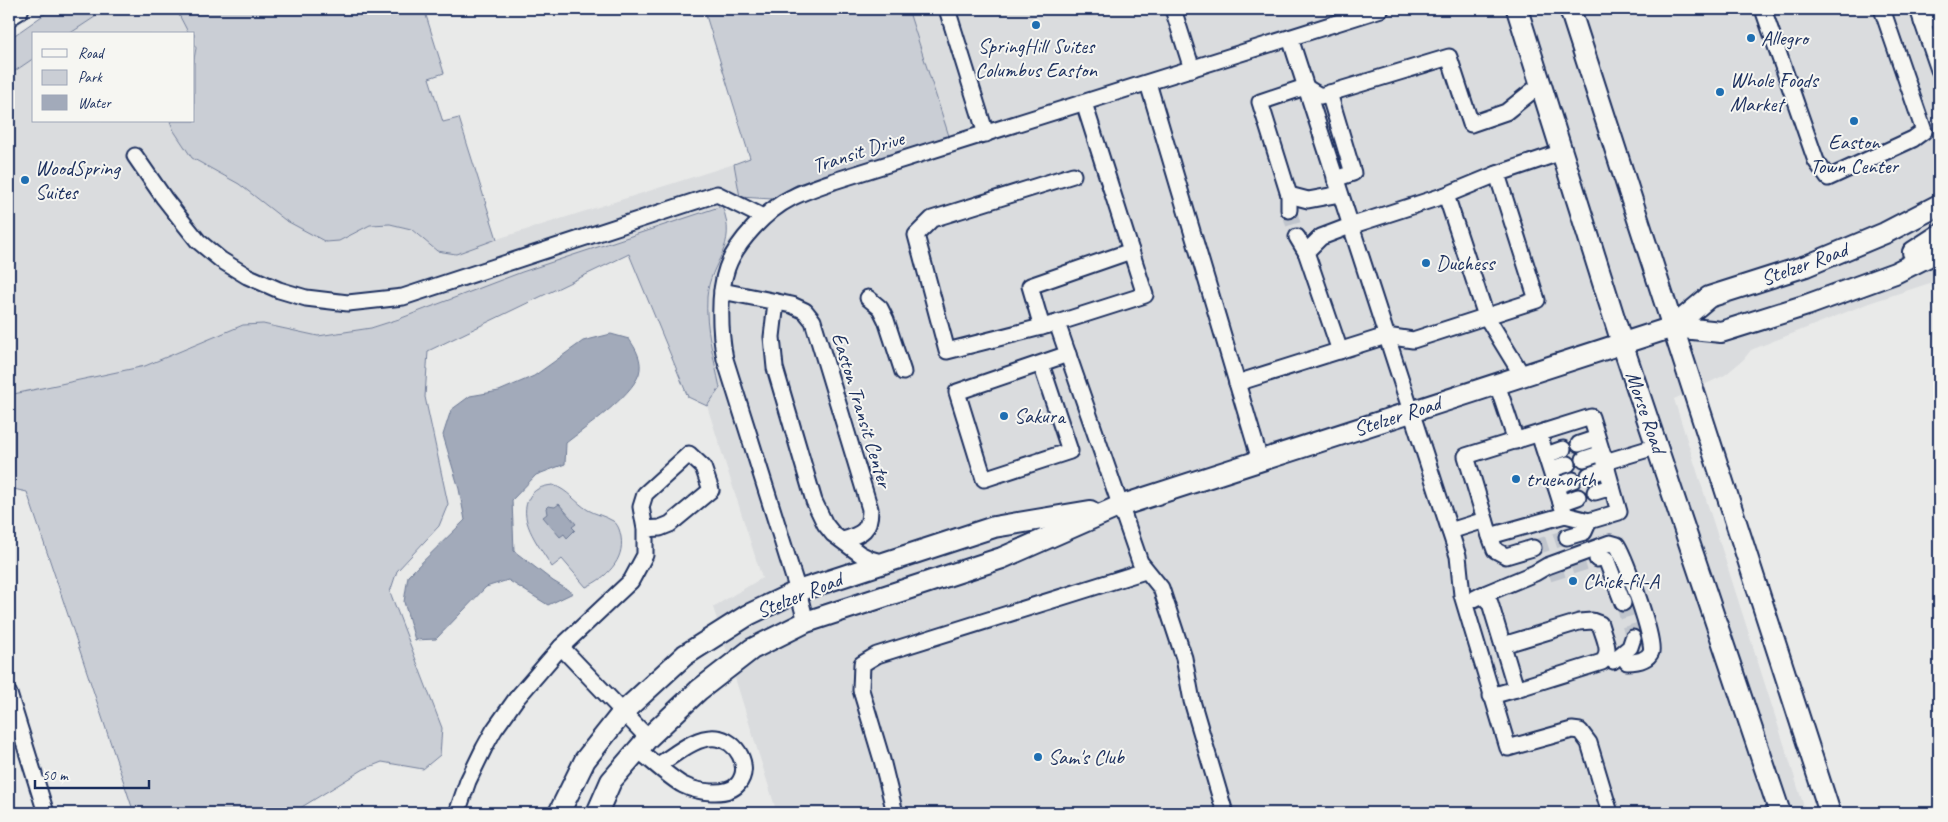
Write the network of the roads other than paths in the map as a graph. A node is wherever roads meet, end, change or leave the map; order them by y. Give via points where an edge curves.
1 (16, 9) edge
2 (947, 9) edge
3 (1173, 9) edge
4 (1382, 9) edge
5 (1517, 9) edge
6 (1570, 9) edge
7 (1763, 9) edge
8 (1882, 9) edge
9 (1357, 12) edge
10 (9, 14) edge
11 (1920, 15) edge
12 (1939, 16) edge
13 (1290, 38) junction
14 (1192, 69) junction
15 (1939, 70) edge
16 (1148, 83) junction
17 (1541, 84) junction
18 (1305, 86) junction
19 (1329, 93) junction
20 (1084, 103) junction
21 (986, 134) junction
22 (1562, 152) junction
23 (135, 156) dead end
24 (1072, 174) dead end
25 (1497, 174) junction
26 (1335, 178) junction
27 (1340, 194) junction
28 (1446, 195) junction
29 (1939, 205) edge
30 (763, 217) junction
31 (1350, 226) junction
32 (1939, 235) edge
33 (1297, 237) tunnel mouth
34 (1132, 251) junction
35 (1939, 251) edge
36 (1306, 252) junction
37 (1877, 278) junction
38 (722, 291) junction
39 (868, 298) dead end
40 (776, 302) junction
41 (1486, 316) junction
42 (1057, 323) junction
43 (1673, 326) junction
44 (1042, 327) junction
45 (1386, 336) junction
46 (1622, 343) junction
47 (1340, 351) junction
48 (1068, 354) junction
49 (1040, 364) junction
50 (904, 372) dead end
51 (1522, 376) junction
52 (1237, 383) junction
53 (1497, 384) junction
54 (1410, 412) junction
55 (1539, 434) junction
56 (1516, 440) junction
57 (1579, 444) dead end
58 (1658, 446) junction
59 (1563, 449) dead end
60 (1603, 455) junction
61 (1584, 459) dead end
62 (1260, 460) junction
63 (1548, 462) junction
64 (1568, 464) dead end
65 (1589, 475) dead end
66 (1573, 480) dead end
67 (1556, 486) junction
68 (1612, 487) junction
69 (1595, 492) dead end
70 (1578, 497) dead end
71 (1120, 506) junction
72 (1563, 509) junction
73 (1485, 520) junction
74 (1589, 521) junction
75 (645, 529) junction
76 (1450, 531) junction
77 (1490, 536) junction
78 (1567, 537) tunnel mouth
79 (843, 540) junction
80 (1533, 548) tunnel mouth
81 (1601, 559) dead end
82 (884, 563) junction
83 (1145, 571) junction
84 (798, 591) junction
85 (1482, 595) junction
86 (1626, 602) tunnel mouth
87 (1464, 603) junction
88 (806, 622) junction
89 (1636, 636) dead end
90 (1503, 646) junction
91 (561, 647) junction
92 (1614, 662) junction
93 (1516, 689) junction
94 (9, 694) edge
95 (1492, 696) junction
96 (623, 712) junction
97 (643, 744) junction
98 (658, 765) junction
99 (46, 813) edge
100 (457, 813) edge
101 (559, 813) edge
102 (597, 813) edge
103 (894, 813) edge
104 (1225, 813) edge
105 (1610, 813) edge
106 (1780, 813) edge
107 (1830, 813) edge

1 - 10 highway
2 - 21 street
3 - 14 street
4 - 9 street, Transit Drive
5 - 17 main road, Morse Road
6 - 43 main road
7 - 8 street via 1816,161 1828,178 1913,139 1924,130
9 - 13 street, Transit Drive
11 - 12 street
11 - 15 street
13 - 14 street, Transit Drive
13 - 18 street
14 - 16 street, Transit Drive
16 - 20 street, Transit Drive
16 - 52 street
17 - 19 street via 1506,112 1471,124 1448,57
17 - 22 main road, Morse Road
18 - 19 street via 1320,96
18 - 26 street
18 - 27 street via 1260,102 1289,203
19 - 26 street via 1353,173
20 - 21 street, Transit Drive
20 - 34 street
21 - 30 street, Transit Drive via 834,180 791,198
22 - 25 street
22 - 46 main road, Morse Road
23 - 30 street via 198,241 221,260 279,290 306,298 348,303 403,297 717,194
24 - 44 street via 932,219 916,235 947,352
25 - 28 street
25 - 41 street via 1537,300
26 - 27 street
27 - 31 street
28 - 31 street
28 - 41 street
29 - 43 main road, Stelzer Road via 1885,233 1806,266 1709,297
30 - 38 street, Transit Drive via 744,239 728,267
31 - 36 street via 1321,238
31 - 45 street
32 - 37 main road
33 - 36 street
34 - 42 street via 1145,295
34 - 44 street via 1030,286
35 - 37 main road, Stelzer Road via 1895,273
36 - 47 street
37 - 43 main road, Stelzer Road via 1807,305 1721,332
38 - 40 street, Easton Transit Center
38 - 84 street, Transit Drive via 725,359
39 - 50 street via 880,308 886,320
40 - 79 street via 772,337 775,368 814,501 825,524
40 - 79 street, Easton Transit Center via 805,311 813,321 870,509 870,522 866,528 855,537
41 - 45 street via 1413,340
41 - 51 street
42 - 44 street
42 - 48 street
43 - 46 main road, Stelzer Road
43 - 107 main road
45 - 47 street
45 - 54 street
46 - 51 main road, Stelzer Road
46 - 58 main road, Morse Road
47 - 52 street
48 - 49 street
48 - 71 street
49 - 49 street via 957,392 984,479 1070,452
51 - 53 main road, Stelzer Road
52 - 62 street
53 - 54 main road, Stelzer Road
53 - 56 street
54 - 62 main road, Stelzer Road
54 - 76 street
55 - 56 street
55 - 60 street via 1590,417
55 - 63 street
56 - 73 street via 1466,456
57 - 60 street
58 - 60 street
58 - 106 main road, Morse Road
59 - 63 street
60 - 61 street
60 - 65 street
60 - 68 street
62 - 71 main road, Stelzer Road
63 - 64 street
63 - 67 street
66 - 67 street
67 - 72 street
68 - 69 street
68 - 74 street via 1619,512
70 - 72 street
71 - 82 main road, Stelzer Road via 994,527
71 - 83 street
71 - 88 main road, Stelzer Road via 1002,558
72 - 74 street
72 - 77 street
73 - 76 street
73 - 77 street
74 - 78 street via 1584,532
75 - 75 street via 641,506 645,494 689,454 703,467 711,490 670,524
75 - 91 street via 645,555 631,581
76 - 87 street via 1458,556
77 - 80 street via 1494,550 1506,556
79 - 82 street via 865,557
81 - 86 street via 1617,563
82 - 84 main road, Stelzer Road
83 - 103 street via 878,655 862,664 861,690
83 - 104 street via 1161,588 1184,658 1192,701
84 - 88 street, Transit Drive
84 - 96 main road, Stelzer Road via 748,615 685,655
85 - 87 street
85 - 90 street via 1490,603
85 - 92 street via 1542,574 1548,566 1610,543 1617,545 1623,554 1652,647 1650,654 1643,659
87 - 95 street
88 - 97 main road, Stelzer Road via 752,649 699,690
89 - 92 street via 1630,647
90 - 92 street via 1579,622 1592,621 1600,624 1607,658
90 - 93 street
91 - 96 street
91 - 100 street via 494,730 468,781
92 - 93 street
93 - 95 street
94 - 99 street
95 - 105 street via 1508,748 1572,730 1580,731 1589,743
96 - 97 street
96 - 101 main road, Stelzer Road via 586,760
97 - 98 street
97 - 102 main road, Stelzer Road via 611,781
98 - 98 street via 684,786 708,793 730,790 738,784 744,770 740,753 731,744 716,738 695,742

